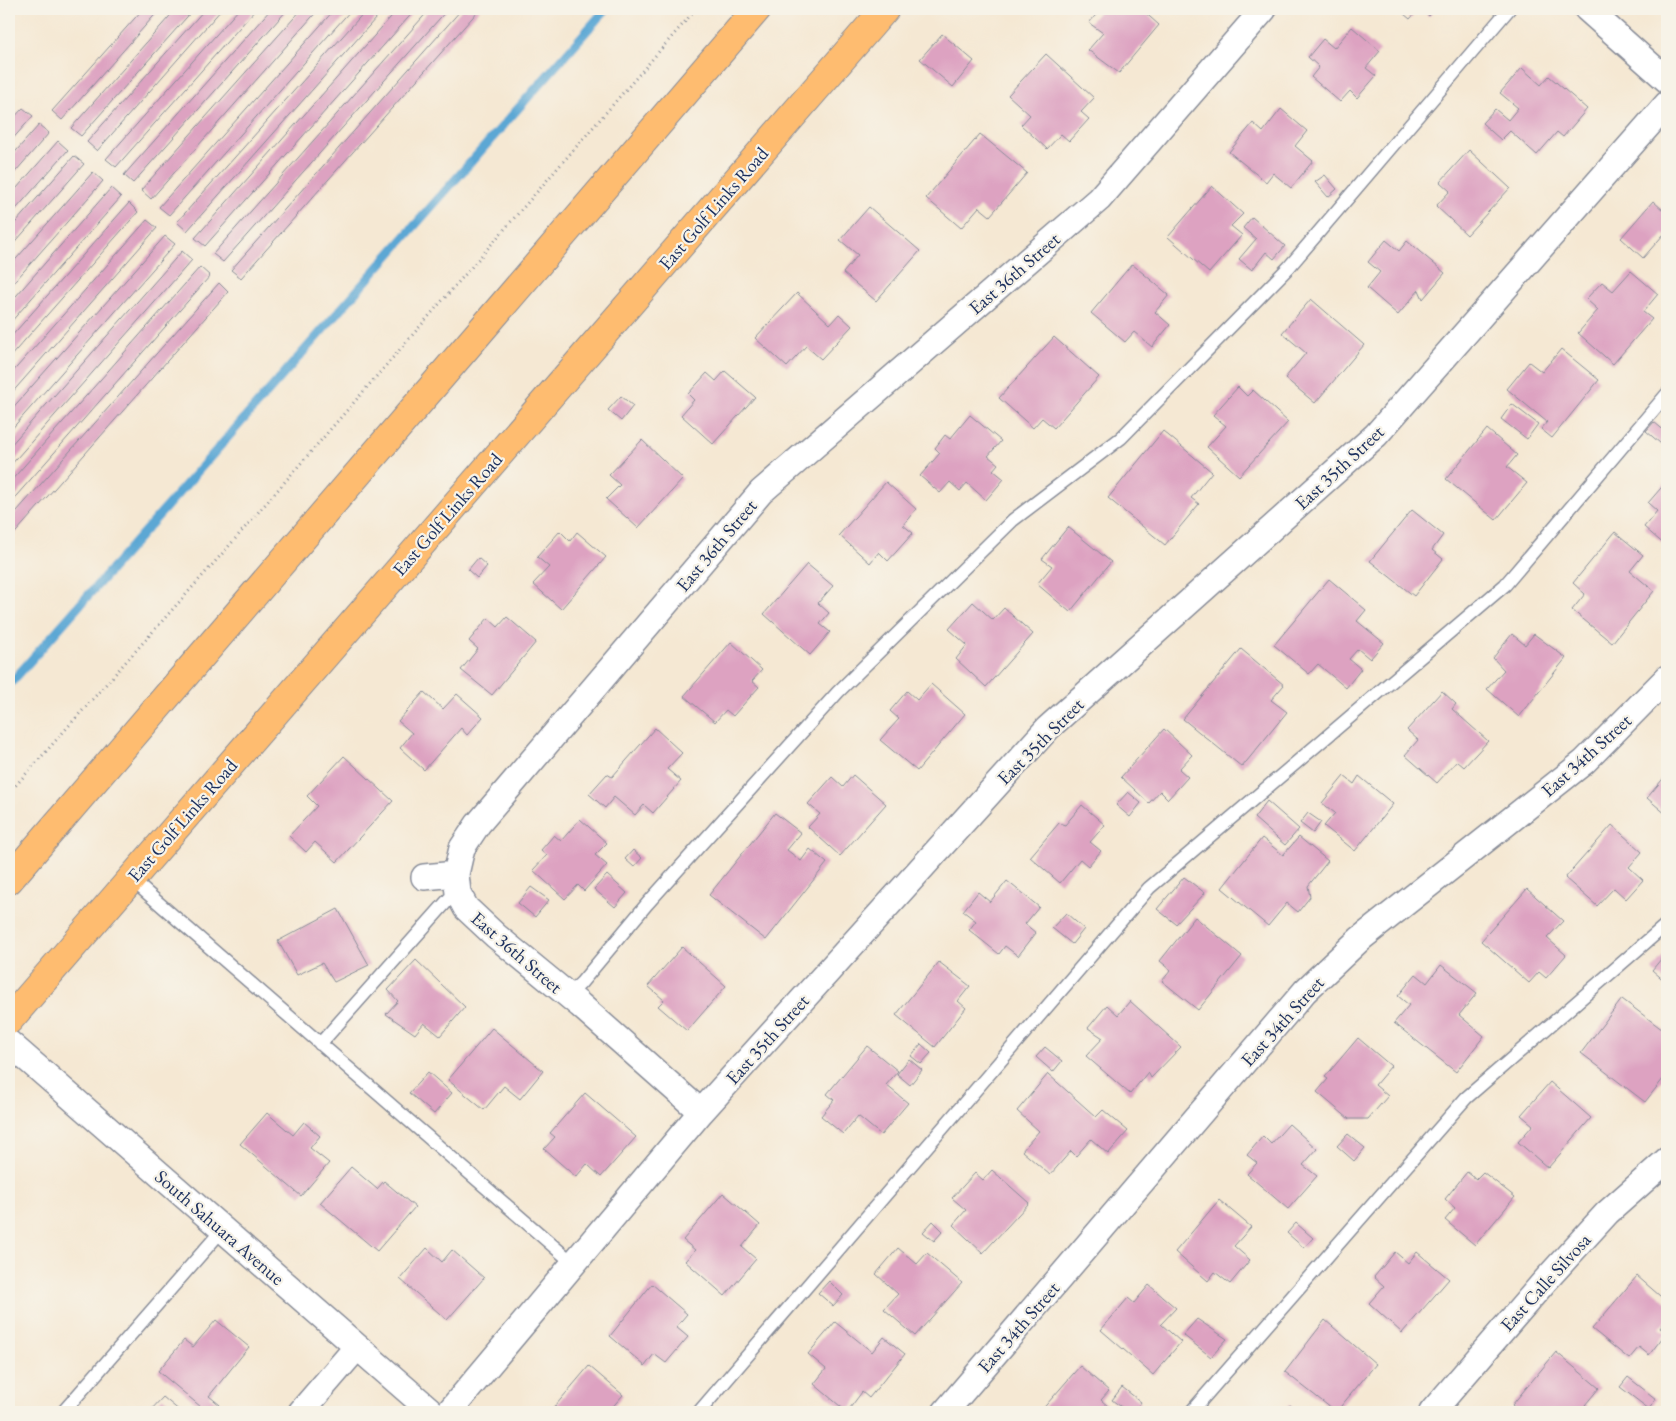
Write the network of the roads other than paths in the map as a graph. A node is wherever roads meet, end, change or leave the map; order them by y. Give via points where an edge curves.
1 (757, 9) edge
2 (886, 9) edge
3 (1264, 9) edge
4 (1509, 9) edge
5 (1587, 9) edge
6 (1667, 80) edge
7 (1667, 104) edge
8 (1667, 394) edge
9 (1667, 678) edge
10 (424, 877) dead end
11 (131, 879) junction
12 (9, 880) edge
13 (457, 884) junction
14 (1667, 924) edge
15 (568, 996) junction
16 (9, 1020) edge
17 (9, 1043) edge
18 (320, 1044) junction
19 (701, 1112) junction
20 (1667, 1160) edge
21 (223, 1230) junction
22 (574, 1264) junction
23 (357, 1347) junction
24 (63, 1412) edge
25 (301, 1412) edge
26 (432, 1412) edge
27 (449, 1412) edge
28 (699, 1412) edge
29 (945, 1412) edge
30 (1191, 1412) edge
31 (1432, 1412) edge

1 - 12 main road
2 - 11 main road, East Golf Links Road
3 - 13 street, East 36th Street via 1099,199 761,492 478,824 462,848
4 - 15 lane via 1289,267 1121,438 1013,520 838,692
5 - 6 street
7 - 19 street, East 35th Street via 1376,435 1048,728
8 - 28 lane via 1505,585 1149,888
9 - 29 street, East 34th Street via 1584,762 1360,939 1305,991
10 - 13 street
11 - 16 main road, East Golf Links Road
11 - 18 lane
13 - 15 street, East 36th Street via 466,908
13 - 18 lane via 450,899
14 - 30 lane via 1466,1098
15 - 19 street, East 36th Street
17 - 21 street, South Sahuara Avenue
18 - 22 lane
19 - 22 street, East 35th Street
20 - 31 street, East Calle Silvosa via 1607,1213
21 - 23 street, South Sahuara Avenue
21 - 24 lane
22 - 27 street, East 35th Street
23 - 25 street
23 - 26 street, South Sahuara Avenue

